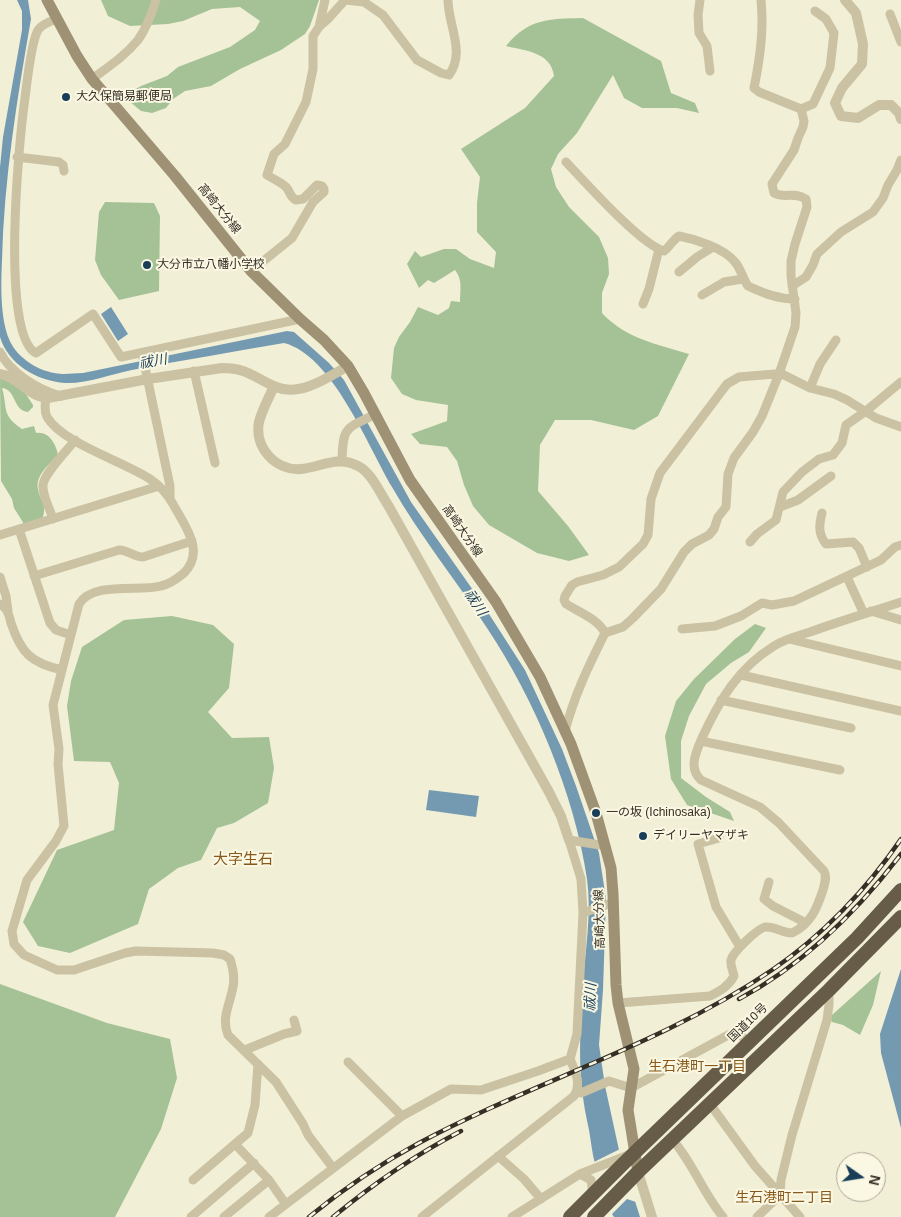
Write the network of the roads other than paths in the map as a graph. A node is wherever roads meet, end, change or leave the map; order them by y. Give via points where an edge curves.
1 (47, 0) edge
2 (156, 0) edge
3 (325, 0) edge
4 (448, 0) edge
5 (700, 0) edge
6 (761, 0) edge
7 (845, 0) edge
8 (816, 11) dead end
9 (890, 14) dead end
10 (57, 19) junction
11 (319, 27) junction
12 (901, 42) edge
13 (710, 71) dead end
14 (92, 79) junction
15 (801, 110) junction
16 (901, 114) edge
17 (17, 157) junction
18 (901, 160) edge
19 (566, 162) dead end
20 (64, 171) dead end
21 (713, 247) junction
22 (659, 249) junction
23 (251, 271) junction
24 (680, 272) dead end
25 (744, 279) junction
26 (792, 286) junction
27 (702, 296) dead end
28 (795, 298) junction
29 (642, 304) dead end
30 (300, 319) junction
31 (836, 340) dead end
32 (0, 352) edge
33 (142, 355) junction
34 (344, 368) junction
35 (194, 372) junction
36 (0, 374) edge
37 (780, 374) junction
38 (148, 377) junction
39 (901, 382) edge
40 (274, 386) junction
41 (810, 388) junction
42 (63, 396) junction
43 (46, 398) junction
44 (866, 411) junction
45 (374, 415) junction
46 (901, 427) edge
47 (75, 440) junction
48 (342, 461) junction
49 (215, 463) dead end
50 (831, 476) dead end
51 (159, 486) junction
52 (170, 499) junction
53 (780, 507) junction
54 (822, 513) dead end
55 (53, 519) junction
56 (19, 530) junction
57 (0, 535) edge
58 (192, 541) junction
59 (750, 542) dead end
60 (901, 545) edge
61 (867, 567) junction
62 (34, 576) junction
63 (0, 577) edge
64 (847, 577) junction
65 (901, 602) edge
66 (0, 604) edge
67 (8, 612) junction
68 (867, 613) junction
69 (901, 620) edge
70 (682, 629) dead end
71 (605, 633) junction
72 (71, 634) junction
73 (789, 639) junction
74 (901, 666) edge
75 (62, 670) junction
76 (741, 675) junction
77 (721, 700) junction
78 (901, 711) edge
79 (851, 728) dead end
80 (565, 730) junction
81 (701, 741) junction
82 (840, 770) dead end
83 (719, 838) dead end
84 (571, 840) junction
85 (602, 845) junction
86 (768, 882) dead end
87 (901, 890) edge
88 (611, 903) junction
89 (585, 912) junction
90 (901, 916) edge
91 (806, 923) junction
92 (740, 947) junction
93 (829, 990) junction
94 (618, 1003) junction
95 (294, 1020) dead end
96 (748, 1043) junction
97 (245, 1050) junction
98 (570, 1058) junction
99 (348, 1062) dead end
100 (258, 1064) junction
101 (631, 1088) junction
102 (579, 1092) junction
103 (710, 1104) junction
104 (402, 1116) junction
105 (672, 1139) junction
106 (235, 1144) junction
107 (498, 1156) junction
108 (627, 1157) junction
109 (254, 1164) junction
110 (333, 1168) junction
111 (580, 1174) junction
112 (634, 1177) junction
113 (194, 1180) dead end
114 (268, 1180) junction
115 (596, 1191) junction
116 (780, 1195) junction
117 (541, 1199) junction
118 (285, 1204) junction
119 (191, 1217) edge
120 (224, 1217) edge
121 (269, 1217) edge
122 (422, 1217) edge
123 (512, 1217) edge
124 (570, 1217) edge
125 (594, 1217) edge
126 (652, 1217) edge
127 (723, 1217) edge
128 (757, 1217) edge
129 (800, 1217) edge

1 - 10 main road, 高崎大分線
2 - 14 street via 139,39
3 - 11 street
4 - 11 street via 457,50 454,68 449,75 417,60 383,15 364,2 345,0
5 - 13 street via 698,34 707,46
6 - 15 street via 761,55 754,88
7 - 16 street via 856,13 863,44 862,64 842,88 835,103 841,116 858,118 879,104 890,105
8 - 15 street via 826,19 834,33 830,68 813,104
9 - 12 street
10 - 14 main road, 高崎大分線
10 - 17 street via 42,26 36,35
11 - 23 street via 313,36 306,102 285,144 274,154 267,176 284,186 296,200 303,199 317,185 322,186 324,192 313,202 292,238
14 - 23 main road, 高崎大分線
15 - 26 street via 803,127 794,150 772,184 774,193 779,196 799,194 806,199 807,208 791,262
17 - 20 street via 59,162
17 - 33 street via 12,289 19,332 30,351 36,353 93,314 121,357
18 - 26 street via 873,212 841,232 817,254 806,277
19 - 22 street via 635,232
21 - 22 street via 679,236 670,248
21 - 24 street
21 - 25 street via 735,261
22 - 29 street
23 - 30 main road, 高崎大分線
25 - 27 street via 724,282
25 - 28 street via 748,286 769,295
26 - 28 street
28 - 37 street via 795,327
30 - 33 street
30 - 34 main road, 高崎大分線 via 324,340
31 - 41 street via 820,364
32 - 42 street via 6,362 33,384
33 - 38 street
34 - 40 street via 297,389
34 - 45 main road, 高崎大分線
35 - 38 street
35 - 40 street via 234,368 247,371
35 - 49 street
36 - 43 street
37 - 41 street
37 - 71 street via 756,426 734,458 726,485 727,504 714,529 684,552 661,589 634,618
37 - 71 street via 739,377 722,388 660,473 651,499 648,535 644,544 619,567 596,578 577,582 568,589 564,600 566,604 592,619
38 - 42 street
38 - 52 street
39 - 44 street
40 - 48 street via 258,428 262,446 272,460 281,466 299,469
41 - 44 street via 834,394
42 - 43 street
43 - 47 street via 48,418
44 - 46 street
44 - 53 street via 846,425 842,443 833,455 819,459 783,492
45 - 48 street via 344,435
45 - 80 main road, 高崎大分線 via 410,480 492,596 523,646
47 - 51 street
47 - 55 street via 43,484
48 - 84 street via 363,469 388,505 549,792
50 - 53 street via 798,500
51 - 52 street
51 - 55 street
52 - 58 street
53 - 59 street via 776,520
54 - 61 street via 819,525 821,538 826,544 854,542
55 - 56 street
56 - 57 street
56 - 62 street
58 - 62 street via 144,557 119,550
58 - 72 street via 192,560 188,568 166,585 101,591 85,597 79,604
60 - 61 street
61 - 64 street
62 - 72 street via 51,626
63 - 67 street
64 - 68 street
64 - 70 street via 794,601 772,605 762,603 715,626
65 - 68 street
66 - 67 street
67 - 75 street via 15,635 26,653 38,663
68 - 69 street
68 - 73 street
71 - 80 street via 590,662
72 - 75 street
73 - 74 street
73 - 76 street via 773,646
75 - 97 street via 53,706 64,826 28,880 13,925 14,944 30,959 66,972 136,951 224,955 230,959 234,971 225,1028 234,1042
76 - 77 street
76 - 78 street
77 - 79 street
77 - 81 street
80 - 85 main road, 高崎大分線 via 588,790
81 - 82 street
81 - 91 street via 693,765 697,776 760,807 824,870 826,880 817,908
83 - 92 street via 698,844 716,907
84 - 85 street
84 - 89 street
85 - 88 main road, 高崎大分線 via 612,876
86 - 91 street via 764,899
87 - 96 highway, 国道10号 via 869,926
88 - 89 street
88 - 94 main road, 高崎大分線
89 - 98 street via 578,1034
90 - 93 highway
91 - 92 street via 792,933 763,928
92 - 94 street via 730,963 734,976 732,981 710,996
93 - 103 highway
93 - 116 street via 827,1020 792,1135
94 - 101 main road, 高崎大分線 via 634,1069
95 - 97 street via 297,1030
96 - 101 street via 742,1036 730,1034
96 - 108 highway, 国道10号
97 - 100 street
98 - 102 street
98 - 104 street via 481,1090 451,1089
99 - 104 street
100 - 106 street via 248,1133
100 - 110 street via 276,1082 308,1135
101 - 102 street via 609,1081
101 - 108 main road, 高崎大分線
102 - 107 street
103 - 105 highway
103 - 116 street
104 - 110 street
105 - 112 highway
105 - 127 street
106 - 109 street
106 - 113 street
107 - 117 street
107 - 122 street
108 - 111 street
108 - 112 main road, 高崎大分線
108 - 115 highway, 国道10号
109 - 114 street
109 - 119 street
110 - 118 street
111 - 115 street via 591,1180
111 - 117 street
112 - 125 highway
112 - 126 street
114 - 118 street
114 - 120 street
115 - 124 highway, 国道10号
116 - 128 street
116 - 129 street
117 - 123 street
118 - 121 street

